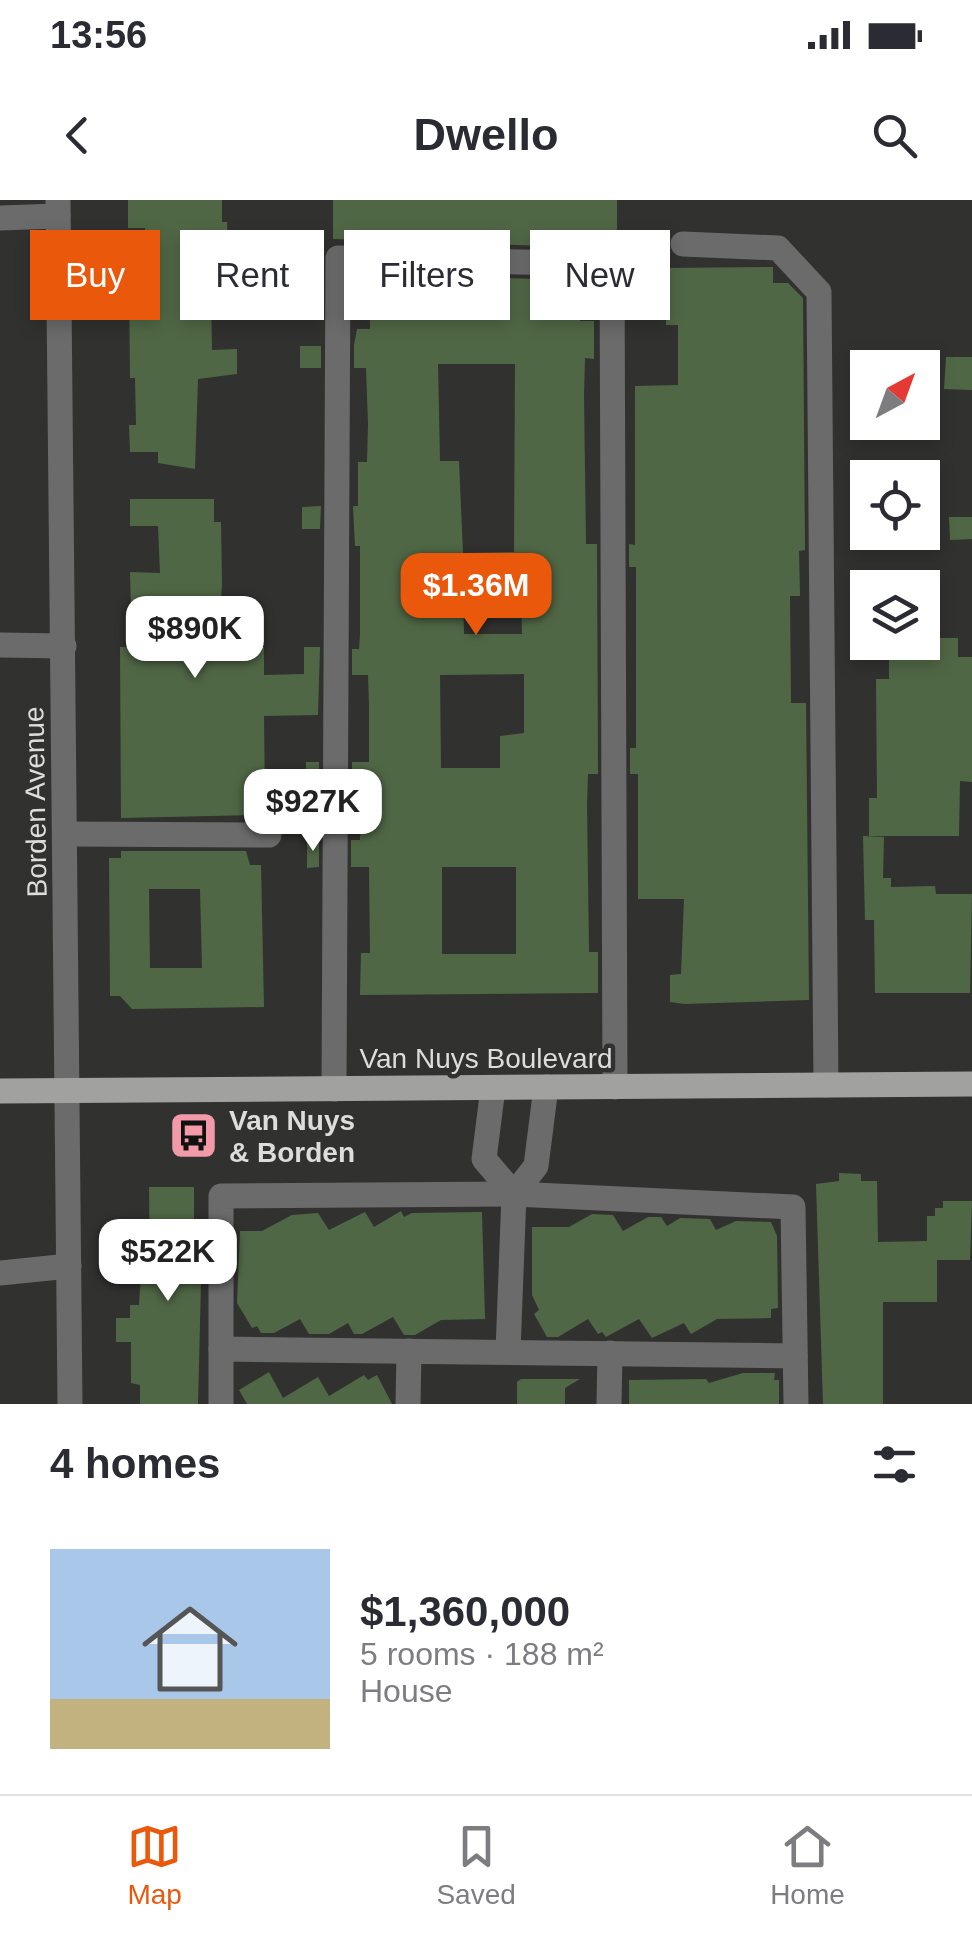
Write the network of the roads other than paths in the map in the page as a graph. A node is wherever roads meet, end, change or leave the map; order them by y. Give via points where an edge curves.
1 (58, 208) edge
2 (0, 218) edge
3 (683, 244) dead end
4 (0, 645) edge
5 (64, 646) junction
6 (66, 834) junction
7 (269, 835) dead end
8 (972, 1084) edge
9 (826, 1085) junction
10 (615, 1086) junction
11 (493, 1088) junction
12 (546, 1088) junction
13 (334, 1089) junction
14 (0, 1091) edge
15 (68, 1091) junction
16 (514, 1194) junction
17 (69, 1266) junction
18 (0, 1274) edge
19 (221, 1349) junction
20 (409, 1351) junction
21 (508, 1352) junction
22 (610, 1353) junction
23 (796, 1356) junction
24 (70, 1404) edge
25 (221, 1404) edge
26 (408, 1404) edge
27 (609, 1404) edge
28 (796, 1404) edge

1 - 2 street
1 - 5 street, Borden Avenue
3 - 9 street via 778,248 819,292
4 - 5 street
5 - 6 street, Borden Avenue
6 - 7 street
6 - 15 street, Borden Avenue
8 - 9 main road, Van Nuys Boulevard
9 - 10 main road, Van Nuys Boulevard
10 - 12 main road, Van Nuys Boulevard
10 - 13 street via 612,264 338,258
11 - 12 main road, Van Nuys Boulevard
11 - 13 main road, Van Nuys Boulevard
11 - 16 street via 484,1160
12 - 16 street via 536,1166
13 - 15 main road, Van Nuys Boulevard
14 - 15 main road, Van Nuys Boulevard
15 - 17 street, Borden Avenue
16 - 19 street via 221,1196
16 - 21 street
16 - 23 street via 793,1207
17 - 18 street
17 - 24 street, Borden Avenue
19 - 20 street
19 - 25 street
20 - 21 street
20 - 26 street
21 - 22 street
22 - 23 street
22 - 27 street
23 - 28 street

